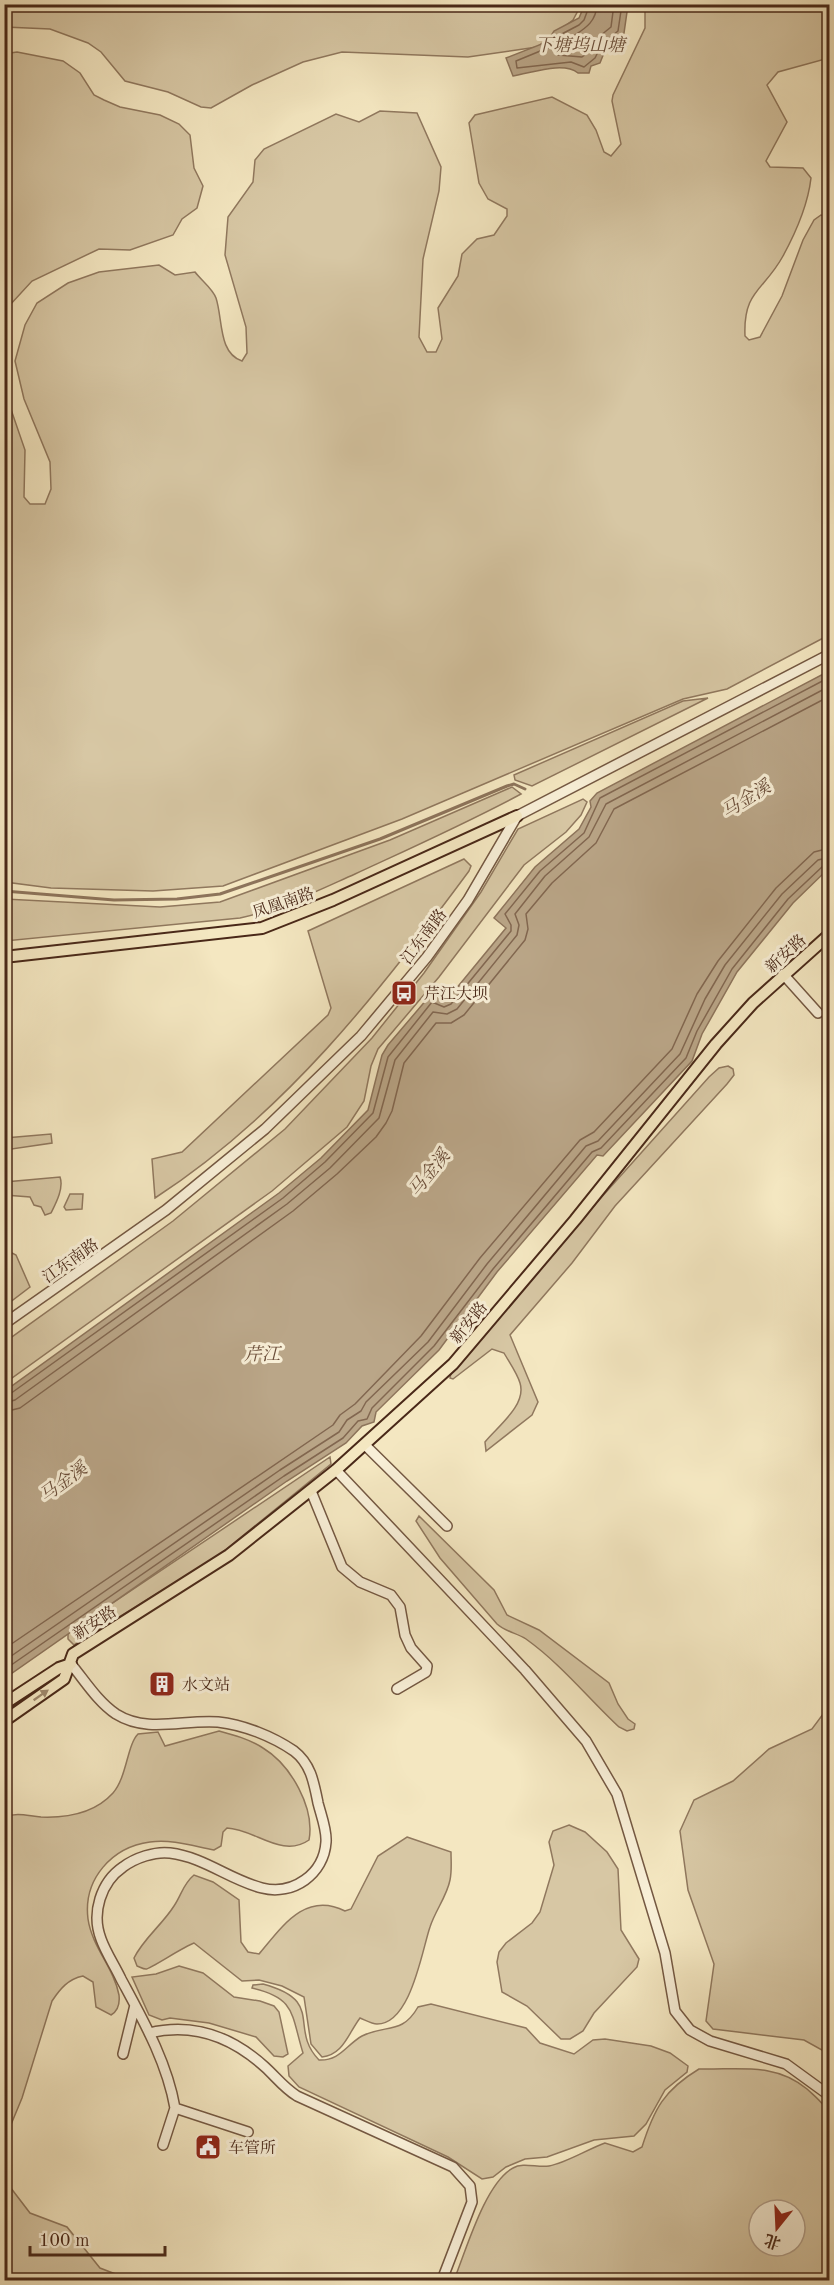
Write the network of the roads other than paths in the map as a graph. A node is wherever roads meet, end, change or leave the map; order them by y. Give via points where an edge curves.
1 (830, 654) edge
2 (518, 816) junction
3 (830, 934) edge
4 (4, 957) edge
5 (783, 974) junction
6 (818, 1013) dead end
7 (4, 1324) edge
8 (365, 1445) junction
9 (336, 1470) junction
10 (311, 1491) junction
11 (447, 1526) dead end
12 (71, 1664) junction
13 (397, 1689) dead end
14 (4, 1704) edge
15 (4, 1721) edge
16 (135, 2005) junction
17 (149, 2033) junction
18 (123, 2054) dead end
19 (830, 2096) edge
20 (175, 2108) junction
21 (248, 2132) dead end
22 (163, 2145) dead end
23 (442, 2280) edge

1 - 2 street
2 - 4 main road, 凤凰南路 via 262,928
2 - 7 street, 江东南路 via 468,900 427,957 361,1036 265,1129 166,1210
3 - 5 main road, 新安路
5 - 6 street
5 - 8 main road, 新安路 via 716,1044 453,1364
8 - 9 main road, 新安路
8 - 11 street
9 - 10 main road, 新安路
9 - 19 street via 525,1670 586,1741 617,1794 665,1953 675,2011 690,2030 710,2041 786,2064
10 - 12 main road, 新安路 via 229,1555 73,1654
10 - 13 street via 342,1567 360,1582 391,1595 400,1607 411,1648 427,1666 422,1676
12 - 14 main road, 新安路
15 -> 12 main road, 新安路 via 64,1678
12 - 16 street via 106,1706 136,1723 217,1722 260,1733 295,1752 313,1775 327,1841 315,1873 306,1881 280,1890 249,1885 194,1858 167,1852 143,1857 114,1873 102,1889 97,1913 100,1938
16 - 17 street
16 - 18 street
17 - 20 street via 163,2063
17 - 23 street via 192,2030 231,2041 297,2096 453,2167 470,2187 472,2202
20 - 21 street
20 - 22 street

